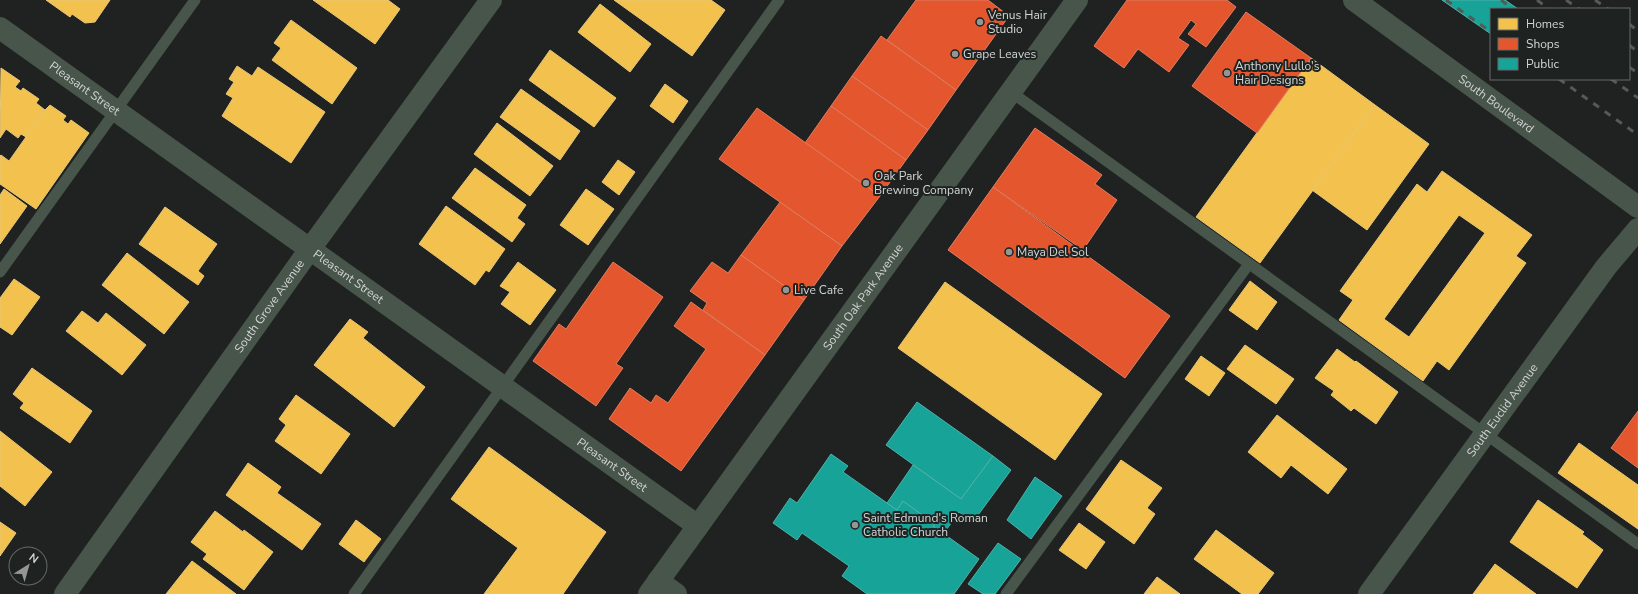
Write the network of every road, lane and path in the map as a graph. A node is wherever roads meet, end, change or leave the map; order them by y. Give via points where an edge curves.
1 (196, 0) edge
2 (491, 0) edge
3 (779, 0) edge
4 (1077, 0) edge
5 (1354, 0) edge
6 (0, 28) edge
7 (1010, 92) junction
8 (115, 110) junction
9 (1638, 207) edge
10 (1638, 229) edge
11 (310, 249) junction
12 (1250, 264) junction
13 (0, 272) edge
14 (502, 386) junction
15 (1485, 434) junction
16 (698, 526) junction
17 (1638, 544) edge
18 (653, 588) edge
19 (65, 594) edge
20 (354, 594) edge
21 (676, 594) edge
22 (1006, 594) edge
23 (1370, 594) edge

1 - 8 lane
2 - 11 street, South Grove Avenue
3 - 14 lane
4 - 7 street, South Oak Park Avenue
5 - 9 street, South Boulevard
6 - 8 street, Pleasant Street
7 - 12 lane
7 - 16 street, South Oak Park Avenue
8 - 11 street, Pleasant Street
8 - 13 lane
10 - 15 street, South Euclid Avenue via 1606,267
11 - 14 street, Pleasant Street
11 - 19 street, South Grove Avenue
12 - 15 lane
12 - 22 lane
14 - 16 street, Pleasant Street
14 - 20 lane
15 - 17 lane
15 - 23 street, South Euclid Avenue
16 - 18 street, South Oak Park Avenue
18 - 21 street

